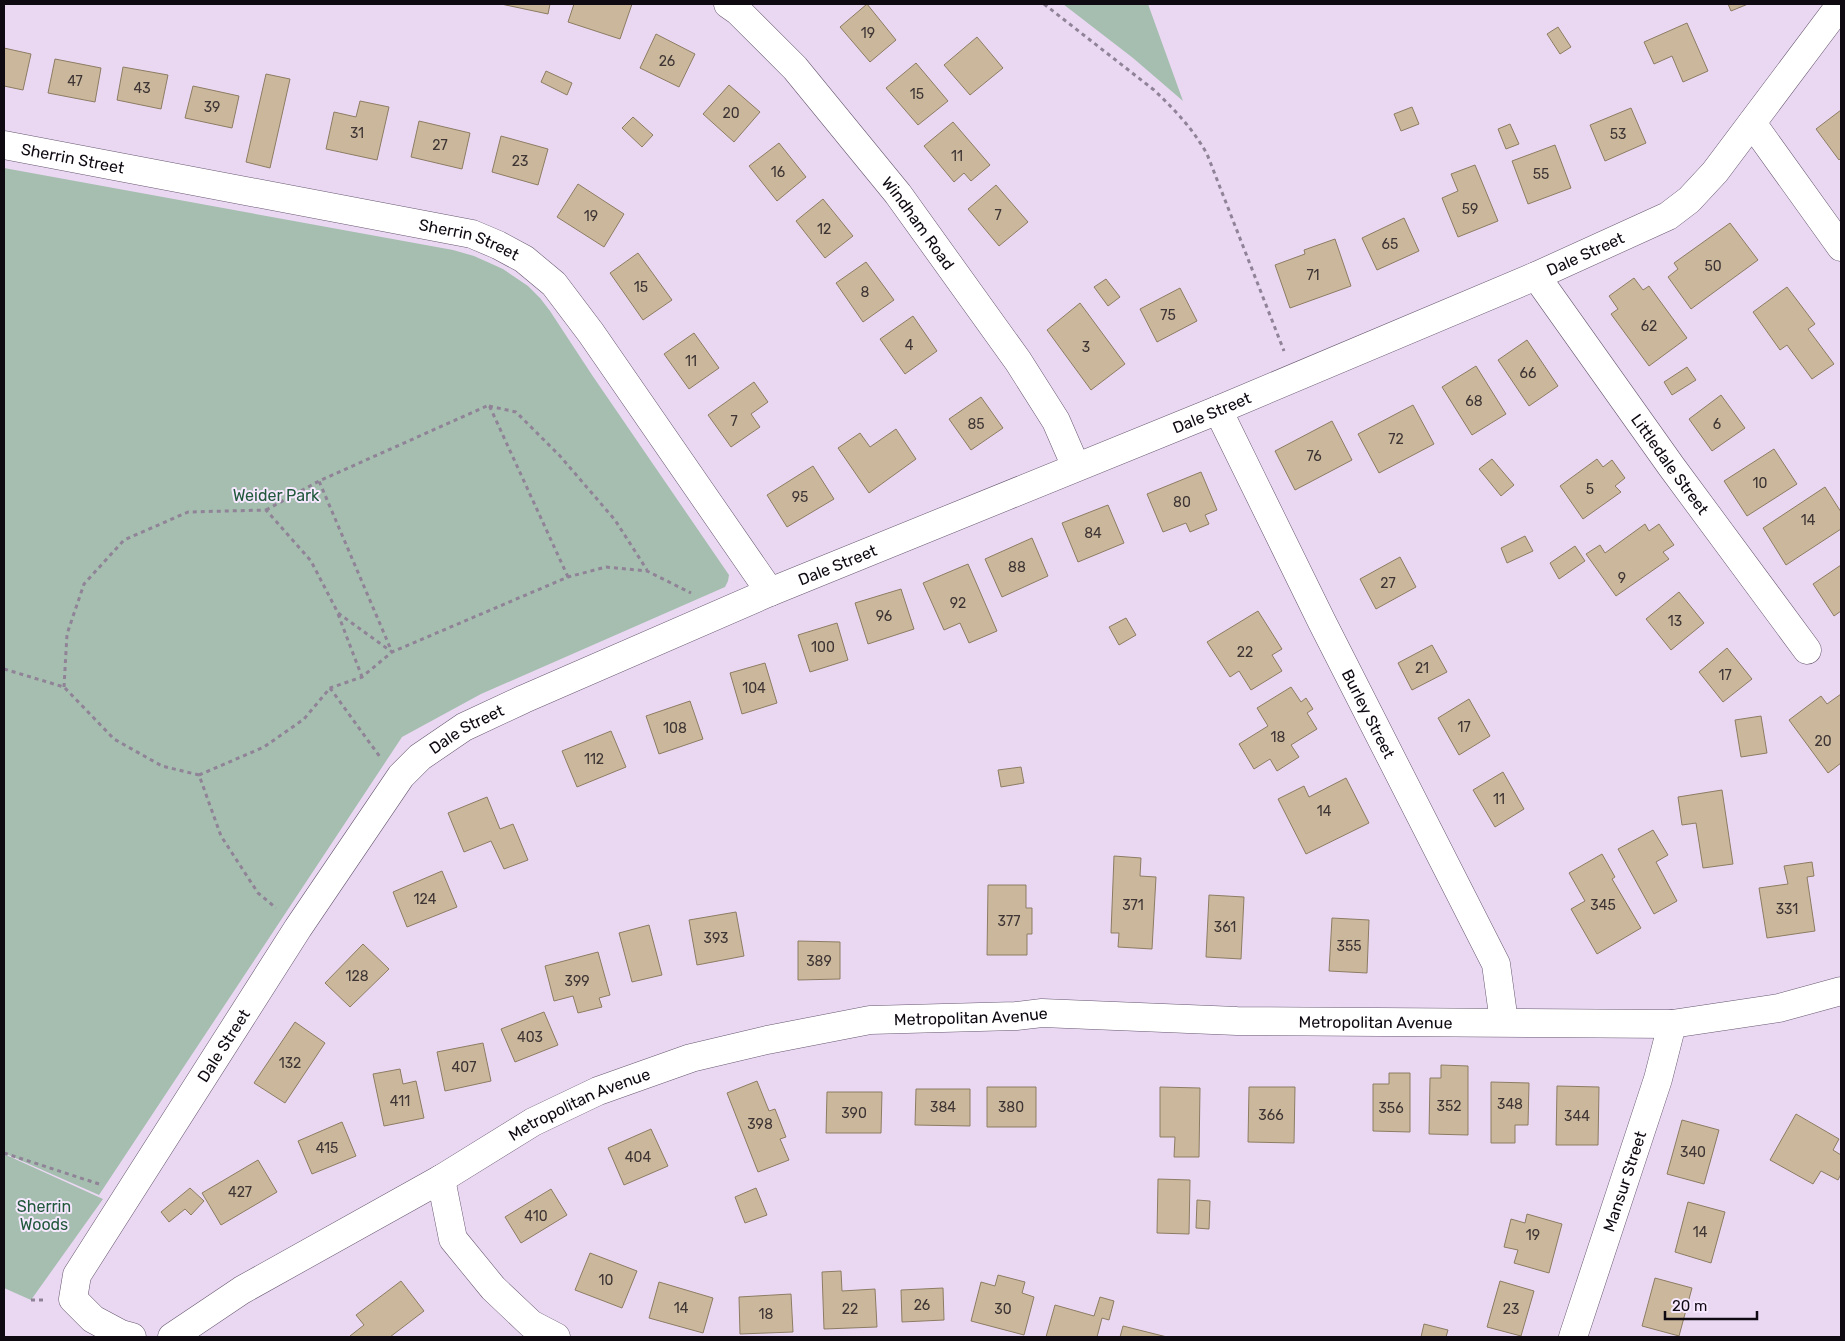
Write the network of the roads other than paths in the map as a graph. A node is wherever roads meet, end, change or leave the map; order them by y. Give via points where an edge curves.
1 (728, 4) edge
2 (1841, 4) edge
3 (1752, 123) junction
4 (4, 146) edge
5 (1841, 247) edge
6 (1536, 276) junction
7 (1218, 410) junction
8 (1076, 467) junction
9 (770, 592) junction
10 (1808, 650) dead end
11 (1841, 991) edge
12 (1504, 1022) junction
13 (1672, 1024) junction
14 (441, 1179) junction
15 (132, 1337) edge
16 (172, 1337) edge
17 (556, 1337) edge
18 (1573, 1337) edge

1 - 8 street, Windham Road via 795,68 898,194 1018,361 1056,421
2 - 3 street, Dale Street
3 - 5 street
3 - 6 street, Dale Street via 1716,172 1668,216
4 - 9 street, Sherrin Street via 472,234 524,259 554,284 591,334
6 - 7 street, Dale Street
6 - 10 street, Littledale Street via 1671,466
7 - 8 street, Dale Street
7 - 12 street, Burley Street via 1496,964
8 - 9 street, Dale Street
9 - 15 street, Dale Street via 464,727 420,757 401,776 298,928 78,1275 73,1299 93,1319
11 - 13 street, Metropolitan Avenue via 1779,1008
12 - 13 street, Metropolitan Avenue
12 - 14 street, Metropolitan Avenue via 1237,1022 1042,1013 870,1020 691,1058 598,1091 533,1122
13 - 18 street, Mansur Street via 1658,1079
14 - 16 street, Metropolitan Avenue via 242,1290
14 - 17 street via 453,1239 493,1288 531,1324

